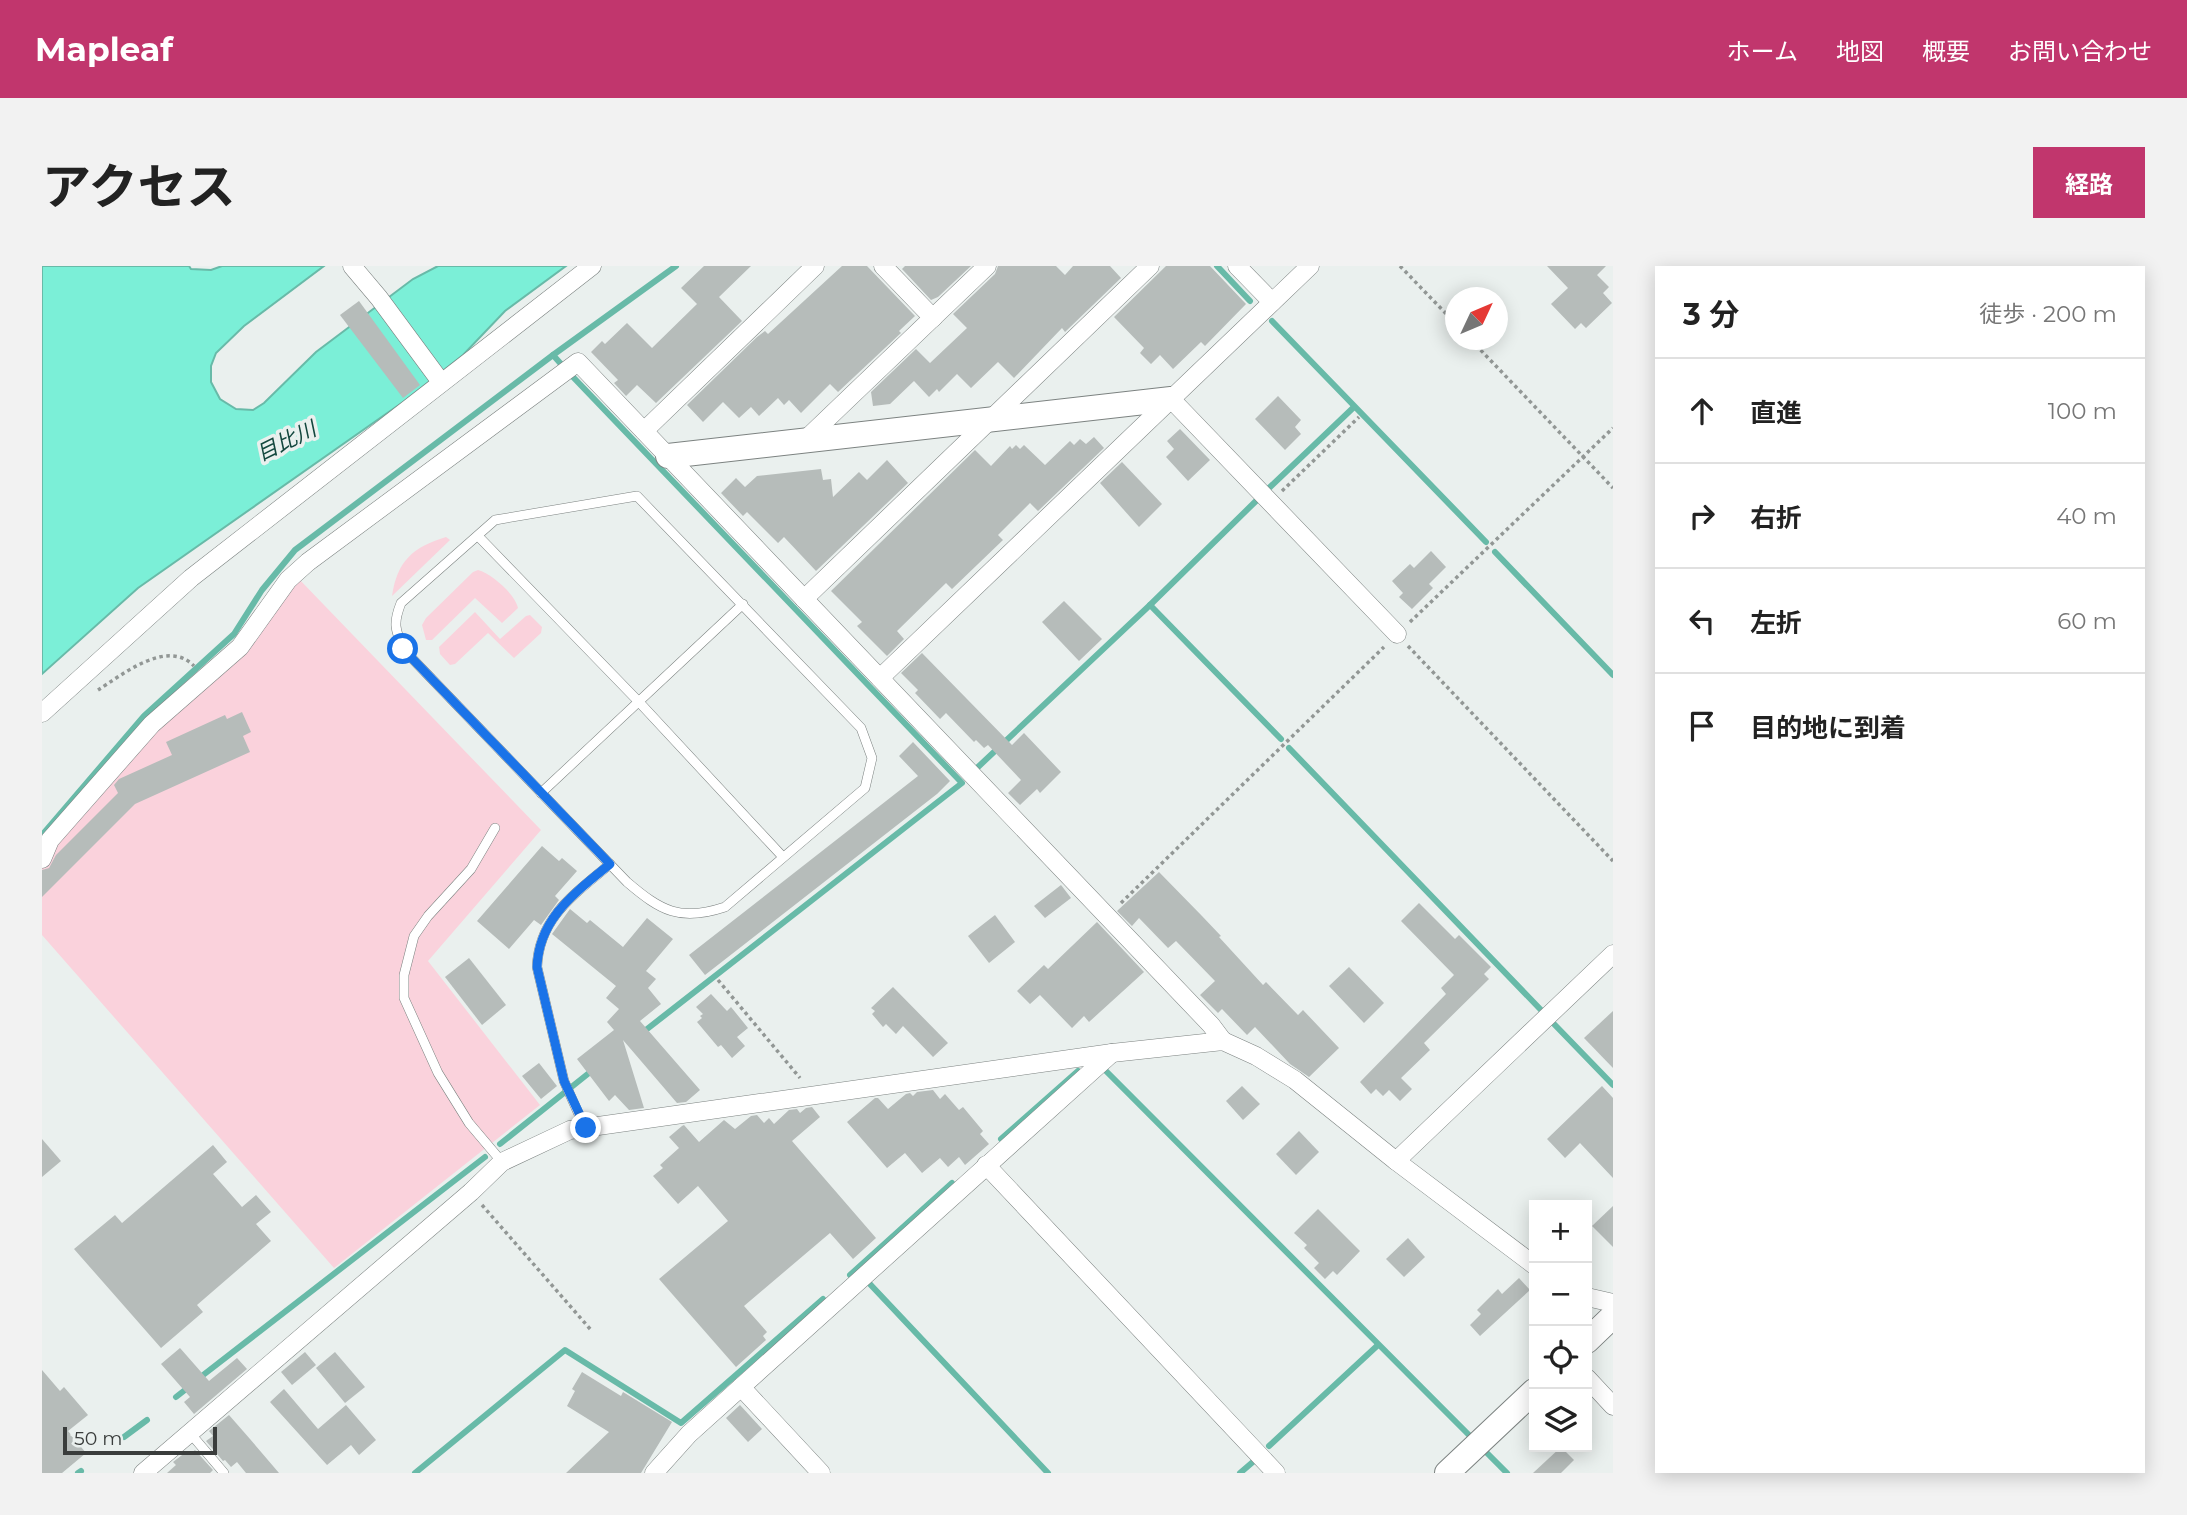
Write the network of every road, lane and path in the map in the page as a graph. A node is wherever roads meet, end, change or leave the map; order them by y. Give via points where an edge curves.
1 (352, 266) edge
2 (592, 266) edge
3 (815, 266) edge
4 (883, 266) edge
5 (987, 266) edge
6 (1150, 266) edge
7 (1237, 266) edge
8 (1310, 266) edge
9 (1400, 266) edge
10 (1272, 302) junction
11 (1445, 313) edge
12 (933, 318) junction
13 (1481, 350) edge
14 (441, 382) junction
15 (1171, 399) junction
16 (1359, 417) dead end
17 (990, 419) junction
18 (1613, 428) edge
19 (645, 431) junction
20 (804, 441) junction
21 (668, 456) junction
22 (1583, 456) junction
23 (1613, 488) edge
24 (1270, 502) junction
25 (478, 536) junction
26 (804, 599) junction
27 (743, 604) junction
28 (1397, 634) junction
29 (189, 662) dead end
30 (880, 678) junction
31 (89, 695) dead end
32 (639, 702) junction
33 (42, 713) edge
34 (541, 793) junction
35 (495, 828) dead end
36 (783, 857) junction
37 (42, 859) edge
38 (1613, 861) edge
39 (610, 864) junction
40 (1107, 916) junction
41 (1613, 954) edge
42 (718, 980) dead end
43 (1223, 1041) junction
44 (1112, 1053) junction
45 (814, 1096) junction
46 (586, 1128) junction
47 (1396, 1161) junction
48 (502, 1162) junction
49 (986, 1165) junction
50 (471, 1192) junction
51 (1531, 1263) edge
52 (1592, 1298) edge
53 (1613, 1303) edge
54 (1613, 1316) edge
55 (591, 1331) dead end
56 (1592, 1336) edge
57 (1592, 1383) edge
58 (741, 1387) junction
59 (1529, 1396) edge
60 (1613, 1406) edge
61 (190, 1433) junction
62 (143, 1473) edge
63 (224, 1473) edge
64 (653, 1473) edge
65 (821, 1473) edge
66 (1276, 1473) edge
67 (1447, 1473) edge

1 - 14 street
2 - 14 street
3 - 19 street
4 - 12 street
5 - 12 street
6 - 17 street
7 - 10 street
8 - 10 street
9 - 11 path
10 - 15 street
12 - 20 street
13 - 22 path
14 - 33 street via 191,578
15 - 17 street
15 - 24 street
15 - 30 street
16 - 24 path
17 - 20 street
17 - 26 street
18 - 22 path
19 - 21 street
19 - 37 street via 578,362 288,580 240,647 152,724 50,840
20 - 21 street
21 - 26 street
22 - 23 path
22 - 28 path
24 - 28 street
25 - 27 lane via 495,520 637,496
25 - 32 lane
25 - 34 lane via 401,603 394,620 397,634 403,649
26 - 30 street
27 - 32 lane
27 - 36 lane via 861,728 872,758 865,788
28 - 38 path
28 - 40 path
29 - 31 path via 173,656 157,658
30 - 40 street
32 - 34 lane
32 - 36 lane
34 - 39 lane
35 - 48 lane via 471,869 414,936 404,975 404,998 438,1073 469,1123
36 - 39 lane via 725,907 688,914 665,911
39 - 46 lane via 551,918 537,958 564,1081
40 - 43 street
41 - 47 street
42 - 45 path
43 - 44 street
43 - 47 street via 1294,1080
44 - 45 street
44 - 49 street
45 - 46 street
46 - 48 street via 570,1130
47 - 51 street
48 - 50 street
49 - 58 street
49 - 66 street
50 - 55 path
50 - 61 street
52 - 53 street
54 - 56 street
57 - 60 street
58 - 64 street
58 - 65 street
59 - 67 street
61 - 62 street
61 - 63 lane

